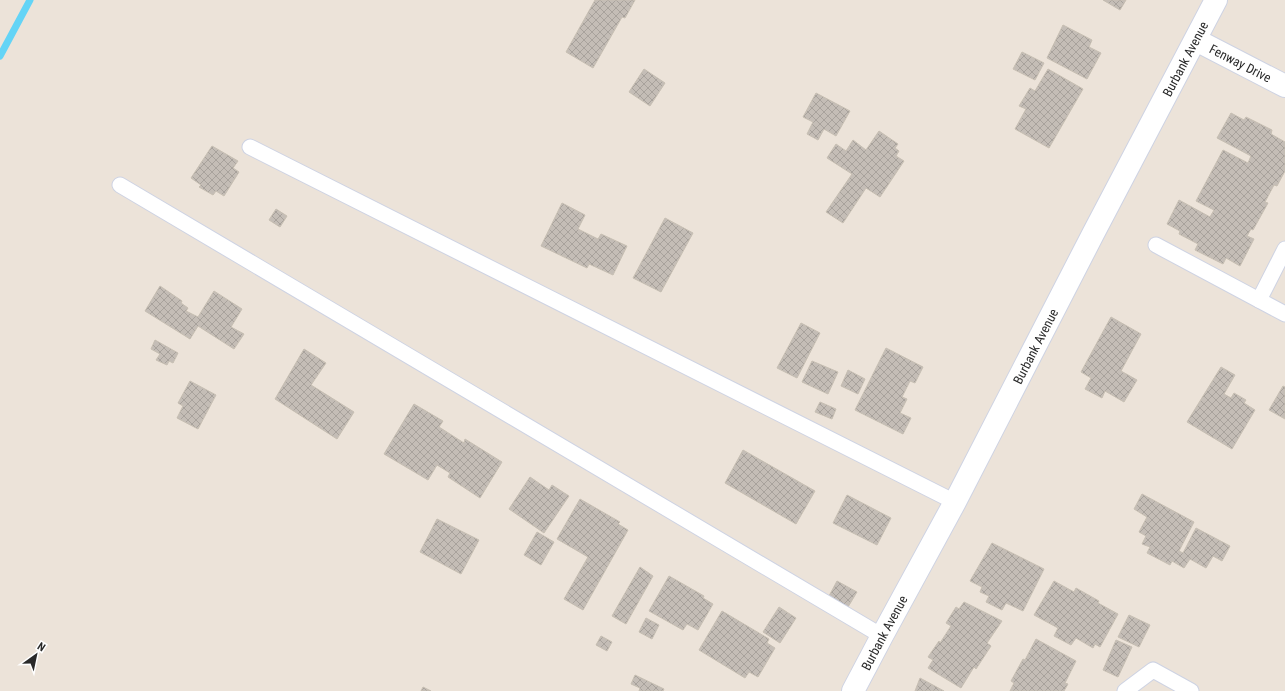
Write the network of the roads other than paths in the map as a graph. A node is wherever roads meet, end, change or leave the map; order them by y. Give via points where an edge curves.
1 (1216, 0) edge
2 (1196, 40) junction
3 (1285, 86) edge
4 (250, 146) dead end
5 (120, 185) dead end
6 (1156, 245) dead end
7 (1285, 250) edge
8 (1259, 300) junction
9 (1285, 314) edge
10 (955, 502) junction
11 (882, 636) junction
12 (853, 691) edge
13 (1125, 691) edge
14 (1191, 691) edge

1 - 2 street, Burbank Avenue
2 - 3 street, Fenway Drive
2 - 10 street, Burbank Avenue
4 - 10 lane
5 - 11 lane
6 - 8 lane
7 - 8 lane
8 - 9 lane
10 - 11 street, Burbank Avenue
11 - 12 street, Burbank Avenue
13 - 14 lane via 1153,670

